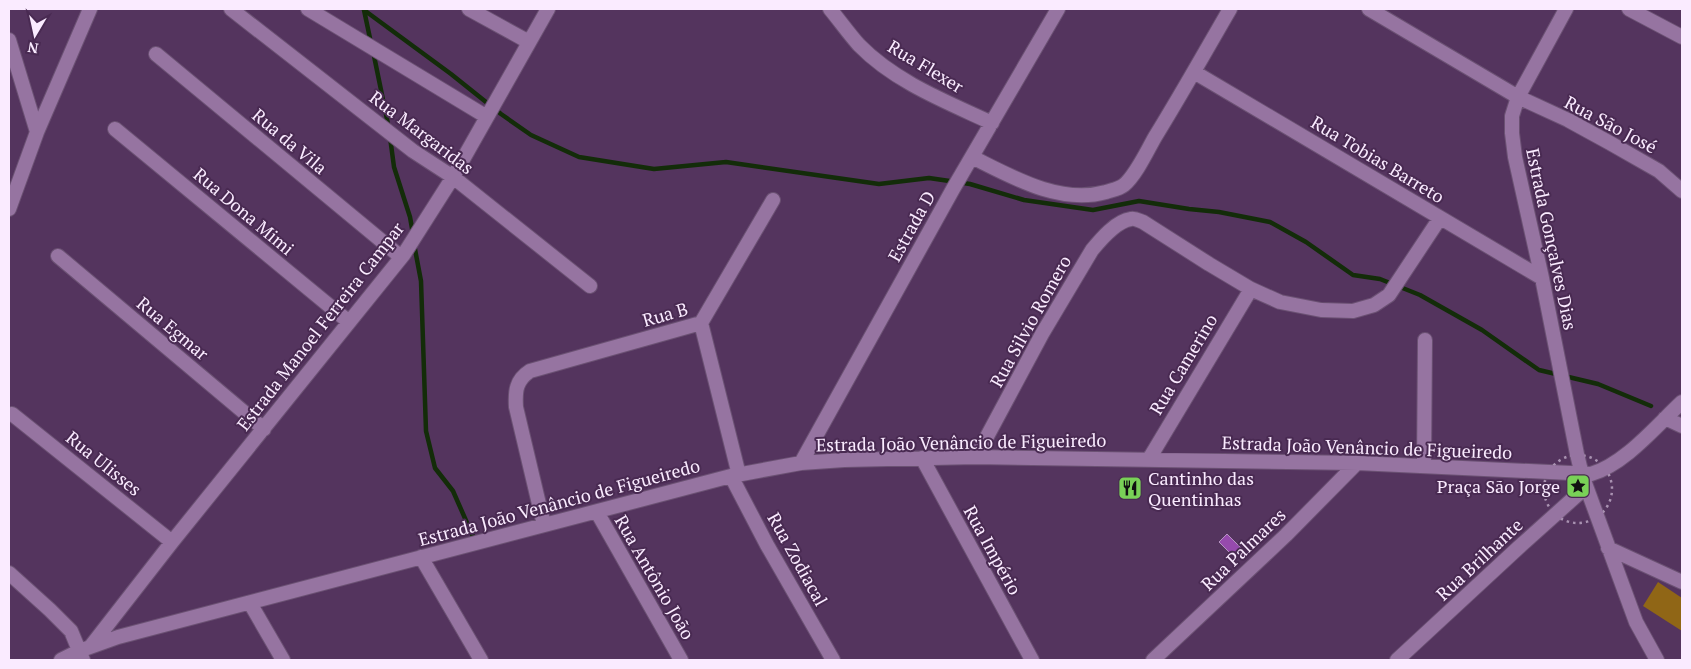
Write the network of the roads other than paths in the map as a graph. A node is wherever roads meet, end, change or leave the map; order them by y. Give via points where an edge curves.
1 (90, 9) edge
2 (231, 9) edge
3 (308, 9) edge
4 (469, 9) edge
5 (548, 9) edge
6 (830, 9) edge
7 (1058, 9) edge
8 (1230, 9) edge
9 (1369, 9) edge
10 (1566, 9) edge
11 (1629, 9) edge
12 (1385, 13) edge
13 (1682, 37) edge
14 (9, 40) edge
15 (529, 42) junction
16 (156, 54) dead end
17 (1194, 72) junction
18 (1518, 97) junction
19 (487, 117) junction
20 (992, 123) junction
21 (115, 129) dead end
22 (37, 132) junction
23 (970, 162) junction
24 (453, 177) junction
25 (1682, 191) edge
26 (773, 200) dead end
27 (9, 209) edge
28 (1440, 218) junction
29 (402, 255) junction
30 (58, 256) dead end
31 (1542, 278) junction
32 (590, 286) dead end
33 (1251, 289) junction
34 (349, 322) junction
35 (701, 323) junction
36 (1425, 340) dead end
37 (1682, 402) edge
38 (12, 414) dead end
39 (1665, 418) junction
40 (1682, 426) edge
41 (264, 429) junction
42 (976, 456) junction
43 (922, 458) junction
44 (1149, 459) junction
45 (802, 463) junction
46 (1357, 463) junction
47 (1424, 466) junction
48 (735, 475) junction
49 (1584, 481) junction
50 (597, 512) junction
51 (544, 525) junction
52 (172, 542) junction
53 (1608, 548) junction
54 (421, 557) junction
55 (9, 573) edge
56 (1682, 582) edge
57 (250, 602) junction
58 (84, 653) edge
59 (61, 660) edge
60 (283, 660) edge
61 (481, 660) edge
62 (681, 660) edge
63 (833, 660) edge
64 (1032, 660) edge
65 (1153, 660) edge
66 (1397, 660) edge
67 (1657, 660) edge

1 - 22 street
2 - 24 street, Rua Margaridas via 413,151
3 - 19 street
4 - 15 street
5 - 15 street, Estrada Manoel Ferreira Campar
6 - 20 street, Rua Flexer via 860,46 892,72
7 - 20 street, Estrada D
8 - 17 street
9 - 12 street, Rua São José
10 - 18 street, Estrada Gonçalves Dias
11 - 13 street
12 - 18 street, Rua São José
14 - 22 street
15 - 19 street, Estrada Manoel Ferreira Campar
16 - 29 street, Rua da Vila
17 - 23 street via 1132,177 1123,185 1102,193 1069,194 1020,181
17 - 28 street, Rua Tobias Barreto
18 - 25 street, Rua São José via 1610,142 1659,171
18 - 31 street, Estrada Gonçalves Dias via 1512,116 1515,157
19 - 24 street, Estrada Manoel Ferreira Campar
20 - 23 street, Estrada D
21 - 34 street, Rua Dona Mimi
22 - 27 street
23 - 45 street, Estrada D
24 - 29 street, Estrada Manoel Ferreira Campar
24 - 32 street, Rua Margaridas
26 - 35 street, Rua B
28 - 31 street, Rua Tobias Barreto
28 - 33 street via 1388,295 1364,309 1321,310 1280,302
29 - 34 street, Estrada Manoel Ferreira Campar
30 - 41 street, Rua Egmar
31 - 49 street, Estrada Gonçalves Dias
33 - 42 street, Rua Silvio Romero via 1143,222 1133,218 1124,221 1092,250
33 - 44 street, Rua Camerino
34 - 41 street, Estrada Manoel Ferreira Campar
35 - 48 street, Rua Zodiacal
35 - 51 street, Rua B via 530,371 518,382 516,407
36 - 47 street
37 - 39 street, Estrada João Venâncio de Figueiredo
38 - 52 street, Rua Ulisses
39 - 40 street
39 - 49 street, Estrada João Venâncio de Figueiredo via 1615,463
41 - 52 street, Estrada Manoel Ferreira Campar
42 - 43 street, Estrada João Venâncio de Figueiredo
42 - 44 street, Estrada João Venâncio de Figueiredo
43 - 45 street, Estrada João Venâncio de Figueiredo
43 - 64 street, Rua Império
44 - 46 street, Estrada João Venâncio de Figueiredo
45 - 48 street, Estrada João Venâncio de Figueiredo
46 - 47 street, Estrada João Venâncio de Figueiredo
46 - 65 street, Rua Palmares
47 - 49 street, Estrada João Venâncio de Figueiredo
48 - 50 street, Estrada João Venâncio de Figueiredo
48 - 63 street, Rua Zodiacal via 767,544
49 - 53 street, Estrada Gonçalves Dias
49 - 66 street, Rua Brilhante via 1518,548
50 - 51 street, Estrada João Venâncio de Figueiredo
50 - 62 street, Rua Antônio João
51 - 54 street, Estrada João Venâncio de Figueiredo
52 - 58 street, Estrada Manoel Ferreira Campar
53 - 56 street
53 - 67 street, Estrada Gonçalves Dias via 1636,622
54 - 57 street, Estrada João Venâncio de Figueiredo
54 - 61 street
55 - 58 street via 71,631
57 - 58 street, Estrada João Venâncio de Figueiredo via 118,637
57 - 60 street
58 - 59 street, Estrada João Venâncio de Figueiredo

